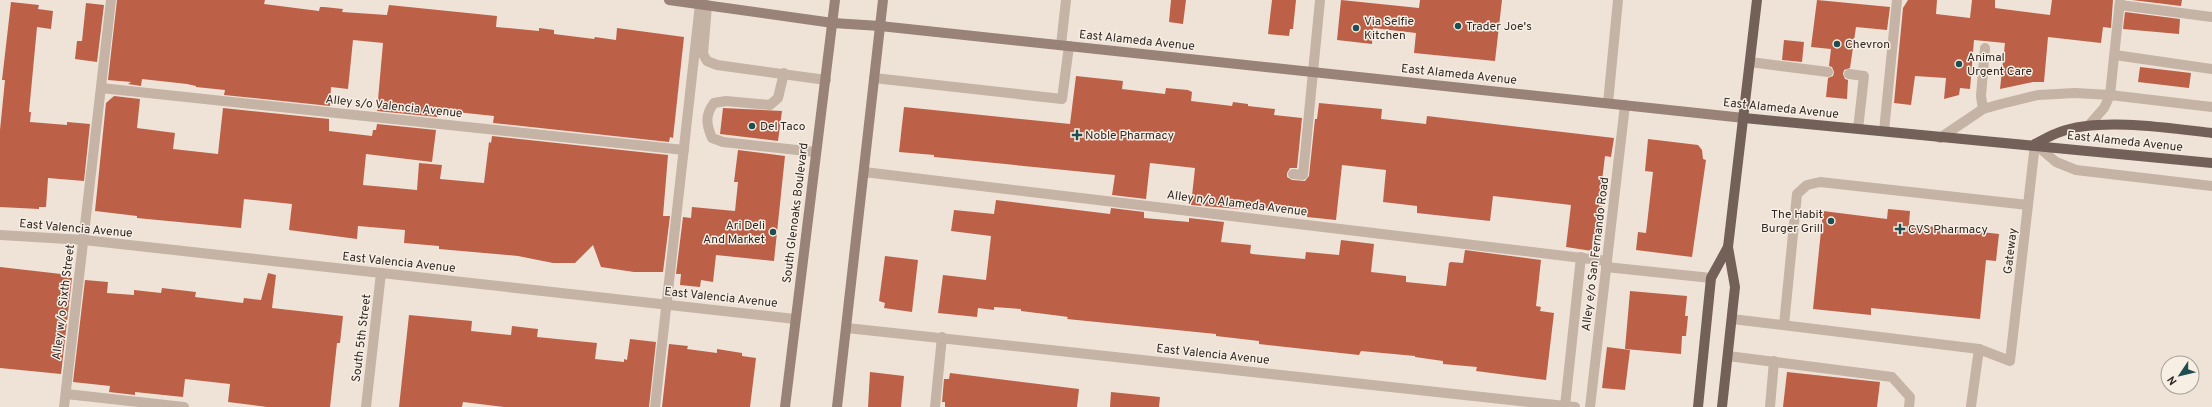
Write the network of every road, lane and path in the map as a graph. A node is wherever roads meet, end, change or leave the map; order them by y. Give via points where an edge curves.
1 (111, 0) edge
2 (669, 0) edge
3 (835, 0) edge
4 (883, 0) edge
5 (1066, 0) edge
6 (1320, 0) edge
7 (1618, 0) edge
8 (1757, 0) edge
9 (1897, 0) edge
10 (2120, 3) edge
11 (704, 4) junction
12 (730, 4) edge
13 (2212, 17) edge
14 (833, 23) junction
15 (880, 26) junction
16 (1065, 46) junction
17 (1985, 48) dead end
18 (2115, 55) junction
19 (1750, 62) junction
20 (2212, 69) edge
21 (1314, 72) junction
22 (1828, 72) dead end
23 (784, 73) junction
24 (1849, 74) dead end
25 (874, 78) junction
26 (826, 80) junction
27 (102, 84) junction
28 (2110, 95) junction
29 (1608, 103) junction
30 (1625, 105) junction
31 (2212, 108) edge
32 (1984, 109) junction
33 (1744, 118) junction
34 (2089, 125) junction
35 (1858, 129) junction
36 (1884, 131) junction
37 (2212, 133) edge
38 (1940, 138) junction
39 (2035, 144) junction
40 (684, 147) junction
41 (816, 152) junction
42 (2212, 163) edge
43 (864, 172) junction
44 (1293, 174) dead end
45 (2212, 186) edge
46 (2028, 205) junction
47 (0, 235) edge
48 (84, 240) junction
49 (1728, 247) junction
50 (1581, 257) junction
51 (1607, 264) junction
52 (381, 273) junction
53 (1711, 278) junction
54 (666, 304) junction
55 (795, 319) junction
56 (1732, 319) junction
57 (1784, 325) junction
58 (847, 328) junction
59 (942, 337) junction
60 (1979, 349) junction
61 (1728, 356) junction
62 (1774, 361) junction
63 (66, 394) junction
64 (1971, 406) dead end
65 (64, 407) edge
66 (184, 407) edge
67 (366, 407) edge
68 (655, 407) edge
69 (785, 407) edge
70 (837, 407) edge
71 (935, 407) edge
72 (1573, 407) edge
73 (1590, 407) edge
74 (1698, 407) edge
75 (1722, 407) edge
76 (1770, 407) edge
77 (1909, 407) edge

1 - 27 street, Alley w/o Sixth Street
2 - 11 main road, East Alameda Avenue
3 - 14 main road, South Glenoaks Boulevard
4 - 15 main road
5 - 16 street
6 - 21 street
7 - 29 street
8 - 19 main road
9 - 36 street
10 - 13 street
10 - 18 street
11 - 12 main road, East Alameda Avenue
11 - 23 street via 703,54 707,61
11 - 40 street
12 - 14 main road, East Alameda Avenue
14 - 15 main road, East Alameda Avenue
14 - 26 main road, South Glenoaks Boulevard
15 - 16 main road, East Alameda Avenue
15 - 25 main road
16 - 21 main road, East Alameda Avenue
16 - 25 street via 1062,99
17 - 32 street via 1981,96
18 - 20 street
18 - 28 street
19 - 22 street
19 - 33 main road
21 - 29 main road, East Alameda Avenue
21 - 44 street via 1303,175
23 - 26 street
23 - 41 street via 778,98 770,105 726,101 714,103 707,112 706,126 712,138 723,142
24 - 35 street via 1864,76
25 - 43 main road
26 - 41 main road, South Glenoaks Boulevard
27 - 40 street, Alley s/o Valencia Avenue
27 - 48 street, Alley w/o Sixth Street
28 - 31 street
28 - 32 street via 2038,95
28 - 34 street via 2104,108
29 - 30 main road, East Alameda Avenue
30 - 33 main road, East Alameda Avenue
30 - 51 street, Alley e/o San Fernando Road
32 - 38 street
33 - 35 main road, East Alameda Avenue
33 - 49 main road
34 - 37 main road, East Alameda Avenue
34 - 39 main road, East Alameda Avenue via 2060,132
35 - 36 main road, East Alameda Avenue
36 - 38 main road, East Alameda Avenue
38 - 39 main road, East Alameda Avenue
39 - 42 main road, East Alameda Avenue
39 - 45 street via 2056,162 2076,170
39 - 46 street, Gateway
40 - 54 street
41 - 55 main road, South Glenoaks Boulevard
43 - 50 street, Alley n/o Alameda Avenue
43 - 58 main road
46 - 57 street via 1820,182 1807,185 1797,194
46 - 60 street, Gateway via 2010,361
47 - 48 street, East Valencia Avenue
48 - 52 street, East Valencia Avenue
48 - 63 street, Alley w/o Sixth Street
49 - 53 main road
49 - 56 main road via 1734,287
50 - 51 street, Alley n/o Alameda Avenue
50 - 72 street
51 - 53 street, Alley n/o Alameda Avenue
51 - 73 street, Alley e/o San Fernando Road
52 - 54 street, East Valencia Avenue
52 - 67 street, South 5th Street
53 - 74 main road
54 - 55 street, East Valencia Avenue
54 - 68 street
55 - 69 main road, South Glenoaks Boulevard
56 - 57 street
56 - 61 main road
57 - 60 street
58 - 59 street, East Valencia Avenue
58 - 70 main road
59 - 71 street
59 - 72 street, East Valencia Avenue
60 - 64 street
61 - 62 street
61 - 75 main road
62 - 76 street
62 - 77 street via 1892,377 1910,397
63 - 65 street, Alley w/o Sixth Street
63 - 66 street

